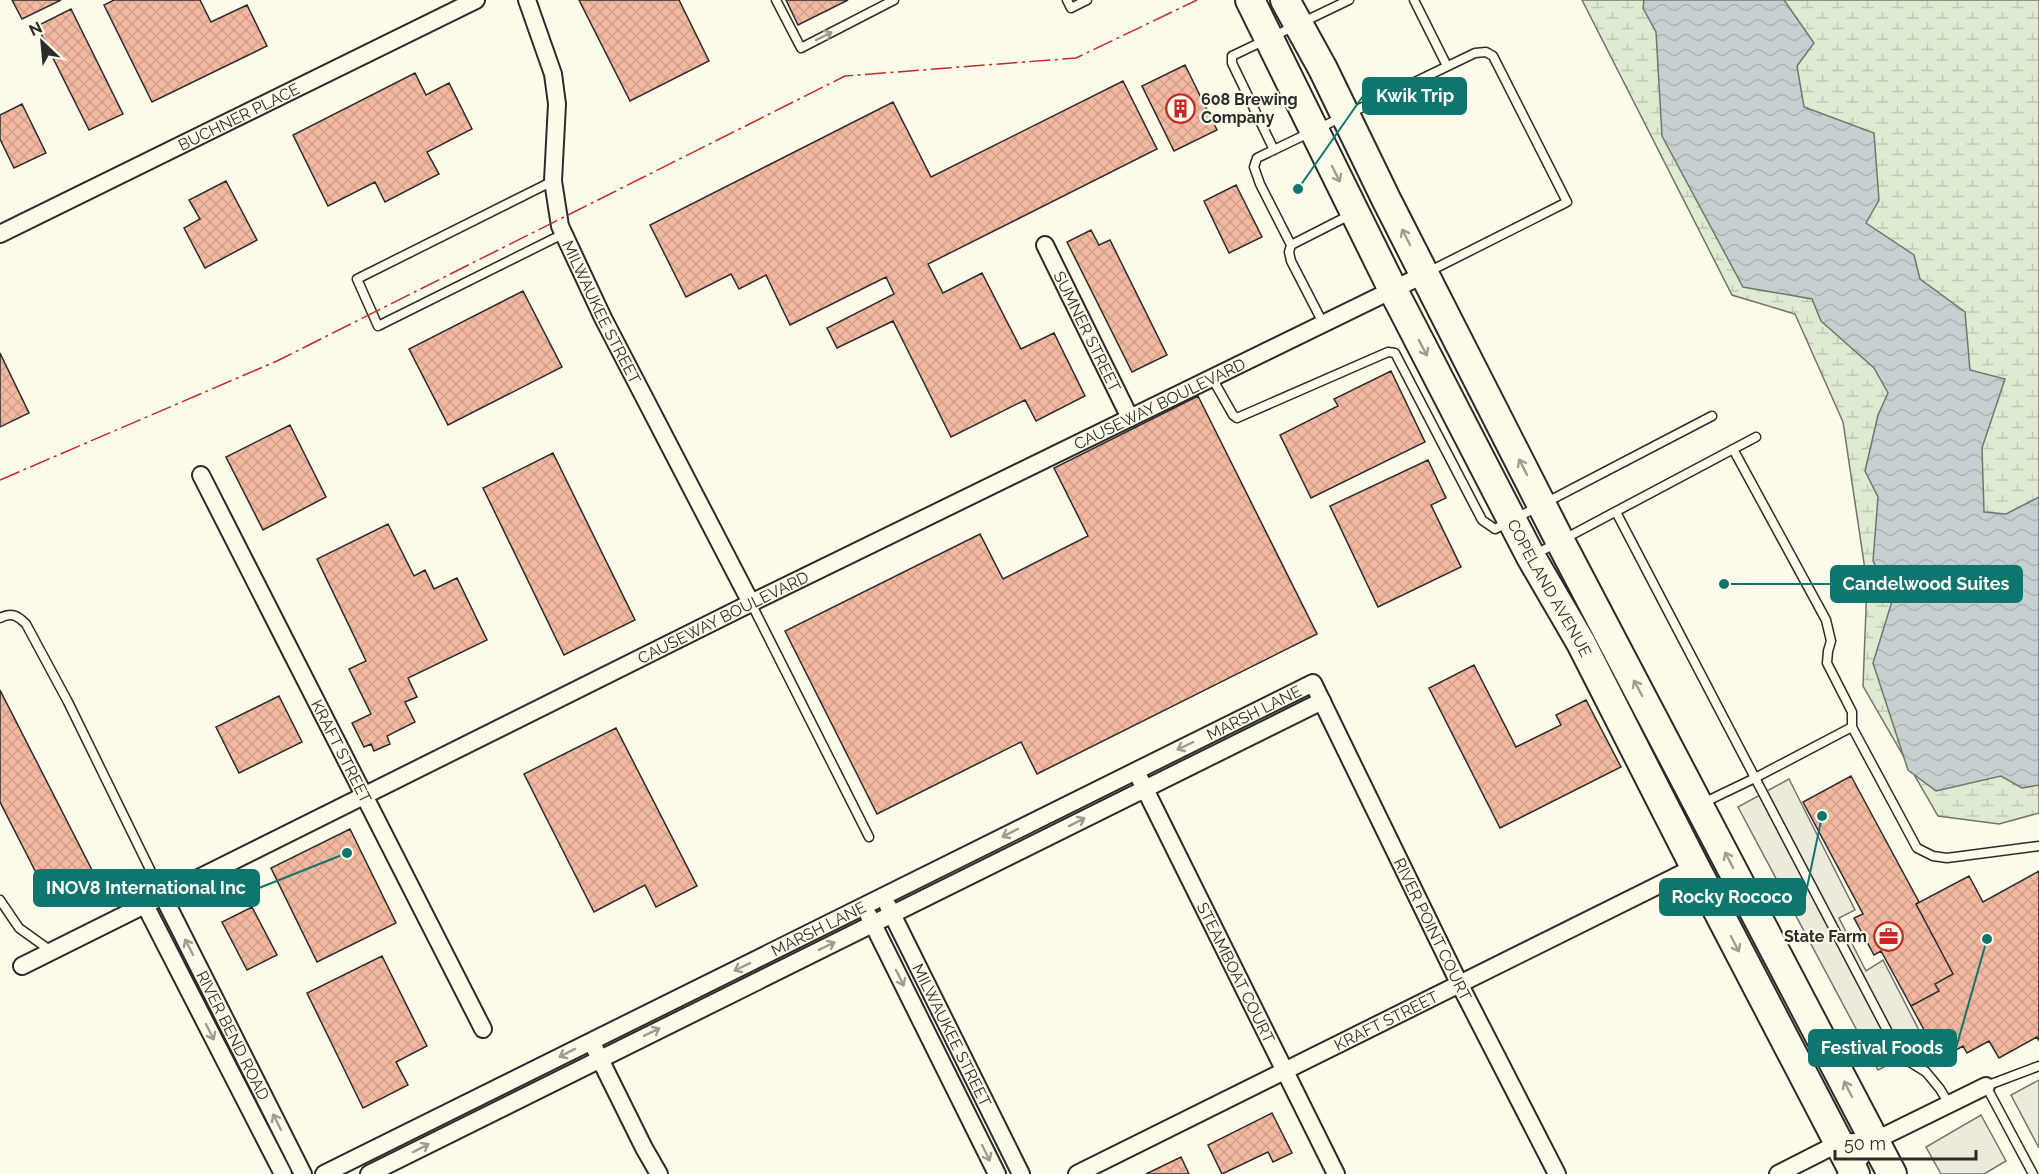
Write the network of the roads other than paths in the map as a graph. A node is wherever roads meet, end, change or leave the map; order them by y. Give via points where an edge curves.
1 (476, 0) edge
2 (527, 0) edge
3 (776, 0) edge
4 (894, 0) edge
5 (1067, 0) edge
6 (1087, 0) edge
7 (1250, 0) edge
8 (1285, 0) edge
9 (1348, 0) edge
10 (1414, 0) edge
11 (1298, 25) junction
12 (1268, 38) junction
13 (1447, 66) junction
14 (1346, 116) junction
15 (1315, 130) junction
16 (1274, 150) junction
17 (554, 181) junction
18 (1356, 213) junction
19 (0, 234) edge
20 (563, 234) junction
21 (1045, 244) dead end
22 (1292, 245) junction
23 (1425, 274) junction
24 (1393, 290) junction
25 (1323, 324) junction
26 (1212, 378) junction
27 (1712, 416) dead end
28 (1130, 418) junction
29 (1756, 437) dead end
30 (1733, 449) junction
31 (201, 475) dead end
32 (1542, 506) junction
33 (1616, 512) junction
34 (1513, 520) junction
35 (1560, 541) junction
36 (1531, 557) junction
37 (751, 603) junction
38 (0, 618) edge
39 (1313, 683) joint
40 (1322, 700) junction
41 (1612, 705) junction
42 (1852, 727) junction
43 (1136, 770) junction
44 (1755, 778) junction
45 (1144, 788) junction
46 (365, 795) junction
47 (1700, 805) junction
48 (869, 837) dead end
49 (2039, 846) edge
50 (1695, 867) junction
51 (163, 896) junction
52 (883, 897) junction
53 (0, 900) edge
54 (145, 905) junction
55 (864, 907) junction
56 (892, 914) junction
57 (873, 924) junction
58 (51, 951) junction
59 (22, 966) dead end
60 (1460, 985) junction
61 (483, 1029) dead end
62 (591, 1041) junction
63 (600, 1058) junction
64 (2039, 1066) edge
65 (1284, 1071) junction
66 (1986, 1086) junction
67 (1949, 1104) junction
68 (1874, 1141) junction
69 (1839, 1143) junction
70 (1849, 1172) edge
71 (283, 1174) edge
72 (303, 1174) edge
73 (324, 1174) edge
74 (369, 1174) edge
75 (659, 1174) edge
76 (997, 1174) edge
77 (1021, 1174) edge
78 (1077, 1174) edge
79 (1336, 1174) edge
80 (1557, 1174) edge
81 (1778, 1174) edge
82 (1892, 1174) edge
83 (2032, 1174) edge

1 - 19 street, BUCHNER PLACE
2 - 17 street, MILWAUKEE STREET via 553,74 557,104
3 -> 4 lane via 801,48
5 - 6 lane via 1071,8
7 - 12 highway, COPELAND AVENUE
8 - 11 highway, COPELAND AVENUE
9 - 11 lane
10 - 13 lane
11 - 12 lane
11 - 14 highway, COPELAND AVENUE
12 - 15 highway, COPELAND AVENUE
12 - 16 lane via 1232,56 1232,63
13 - 14 lane
13 - 23 lane via 1475,53 1492,56 1567,202
14 - 15 lane
23 -> 14 highway, COPELAND AVENUE
15 - 16 lane
15 -> 18 highway, COPELAND AVENUE
16 - 22 lane via 1257,158 1254,167
17 - 20 street, MILWAUKEE STREET
17 - 20 lane via 357,279 378,326
18 - 22 lane
18 - 24 highway, COPELAND AVENUE
20 - 37 street, MILWAUKEE STREET
21 - 28 street, SUMNER STREET
22 - 25 lane via 1291,261
23 - 24 street, CAUSEWAY BOULEVARD
32 -> 23 highway, COPELAND AVENUE
24 - 25 street, CAUSEWAY BOULEVARD
24 -> 34 highway, COPELAND AVENUE
25 - 26 street, CAUSEWAY BOULEVARD
26 - 28 street, CAUSEWAY BOULEVARD
26 - 34 lane via 1237,417 1388,352 1395,353 1482,520 1495,529
27 - 32 lane
28 - 37 street, CAUSEWAY BOULEVARD
29 - 30 lane
30 - 33 lane
30 - 42 lane via 1826,620 1831,641 1827,663 1852,712
31 - 46 street, KRAFT STREET
32 - 34 lane
32 - 35 highway, COPELAND AVENUE
33 - 35 lane
33 - 44 lane
34 - 36 highway, COPELAND AVENUE
35 - 36 lane
47 -> 35 highway, COPELAND AVENUE
36 - 41 highway, COPELAND AVENUE
37 - 46 street, CAUSEWAY BOULEVARD
37 - 48 lane
38 - 51 lane via 8,614 18,616 26,624
39 - 40 street, RIVER POINT COURT
39 -> 43 street, MARSH LANE
40 - 45 street, MARSH LANE
40 - 60 street, RIVER POINT COURT
41 - 47 highway via 1632,720 1676,797 1685,804
41 - 50 highway, COPELAND AVENUE
42 - 44 lane
42 - 49 lane via 1917,848 1947,858
43 - 45 street, STEAMBOAT COURT
43 -> 52 street, MARSH LANE
44 - 47 lane
44 - 67 lane via 1890,1036 1910,1062 1926,1072
56 -> 45 street, MARSH LANE
45 - 65 street, STEAMBOAT COURT
46 - 51 street, CAUSEWAY BOULEVARD
46 - 61 street, KRAFT STREET
68 -> 47 highway, COPELAND AVENUE
50 - 60 street, KRAFT STREET
50 -> 69 highway, COPELAND AVENUE
51 - 54 street, CAUSEWAY BOULEVARD
72 -> 51 street, RIVER BEND ROAD
52 - 55 street, MARSH LANE
52 - 56 street, MILWAUKEE STREET
53 - 58 lane via 19,928
54 - 58 street, CAUSEWAY BOULEVARD
54 -> 71 street, RIVER BEND ROAD
55 - 57 street, MILWAUKEE STREET
55 -> 62 street, MARSH LANE
56 - 57 street, MARSH LANE
56 - 77 street, MILWAUKEE STREET
63 -> 57 street, MARSH LANE
57 -> 76 street, MILWAUKEE STREET
58 - 59 street, CAUSEWAY BOULEVARD
60 - 65 street, KRAFT STREET
60 - 80 street, RIVER POINT COURT
62 - 63 street
62 -> 73 street, MARSH LANE
74 -> 63 street, MARSH LANE
63 - 75 street
64 - 66 lane
65 - 78 street, KRAFT STREET
65 - 79 street, STEAMBOAT COURT
66 - 67 street
66 - 83 lane
67 - 68 street
68 - 69 street
68 - 70 street
68 - 82 highway, COPELAND AVENUE
69 - 70 highway, COPELAND AVENUE
69 - 81 street

